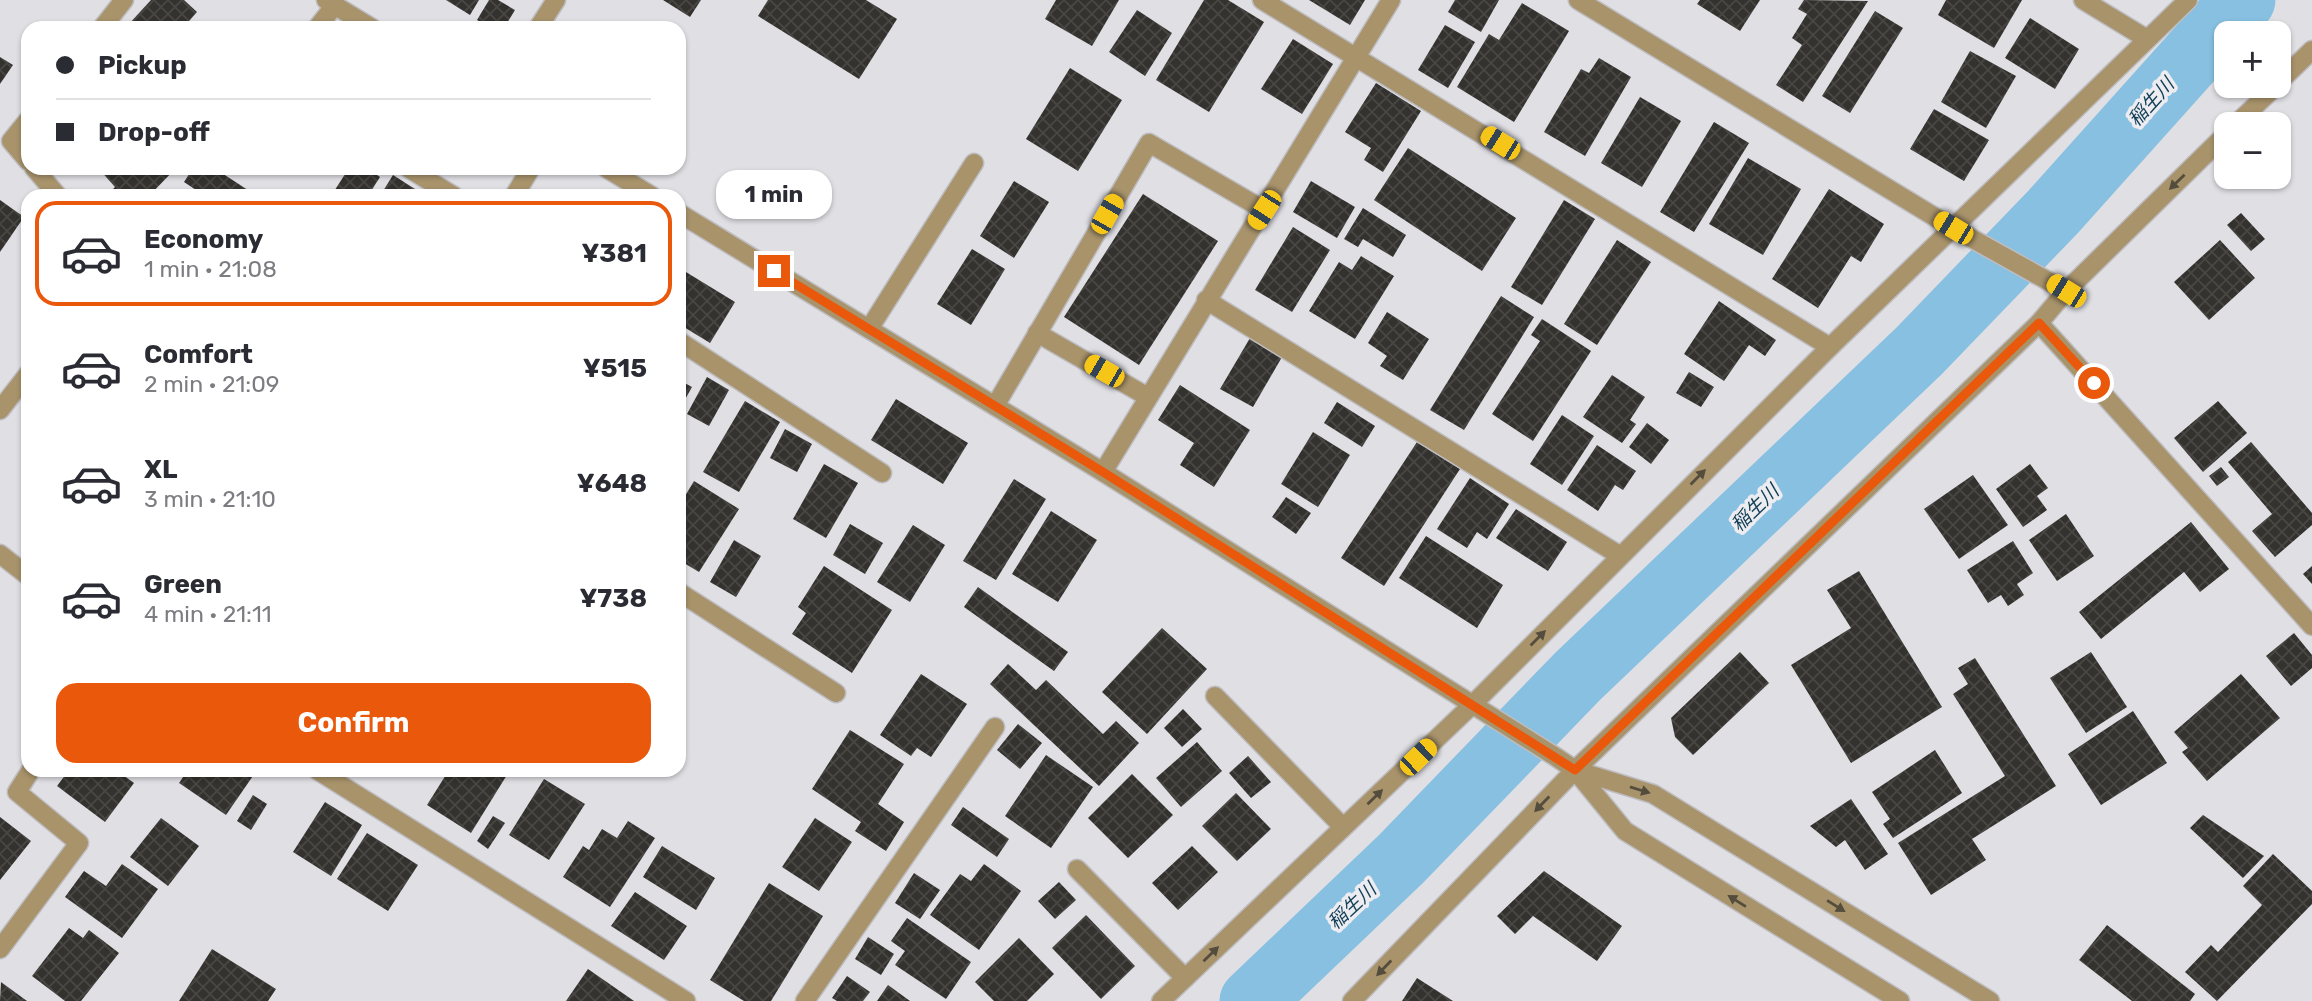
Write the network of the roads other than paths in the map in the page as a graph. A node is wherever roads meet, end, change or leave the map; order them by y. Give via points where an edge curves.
1 (124, 0) edge
2 (556, 0) edge
3 (1262, 0) edge
4 (1391, 0) edge
5 (1578, 0) edge
6 (2083, 0) edge
7 (2188, 0) edge
8 (333, 2) edge
9 (108, 21) edge
10 (321, 21) edge
11 (362, 21) edge
12 (542, 21) edge
13 (2147, 39) junction
14 (2311, 54) edge
15 (1359, 56) junction
16 (2291, 72) edge
17 (2263, 98) edge
18 (2248, 112) edge
19 (21, 129) edge
20 (2214, 146) edge
21 (21, 153) edge
22 (974, 163) dead end
23 (40, 175) edge
24 (420, 175) edge
25 (618, 175) edge
26 (52, 189) edge
27 (442, 189) edge
28 (640, 189) edge
29 (1264, 210) junction
30 (686, 217) edge
31 (1953, 228) junction
32 (2066, 291) junction
33 (1206, 300) junction
34 (2039, 323) junction
35 (869, 329) junction
36 (1037, 332) junction
37 (686, 346) edge
38 (1830, 347) junction
39 (21, 383) edge
40 (1148, 397) junction
41 (995, 406) junction
42 (0, 410) edge
43 (1103, 472) junction
44 (882, 473) dead end
45 (0, 554) edge
46 (1619, 555) junction
47 (21, 570) edge
48 (686, 597) edge
49 (2312, 626) edge
50 (836, 693) dead end
51 (1215, 696) dead end
52 (1473, 704) junction
53 (995, 727) dead end
54 (1575, 770) junction
55 (27, 777) edge
56 (328, 777) edge
57 (1343, 827) junction
58 (1077, 869) dead end
59 (0, 949) edge
60 (1185, 978) junction
61 (686, 1001) edge
62 (806, 1001) edge
63 (1161, 1001) edge
64 (1352, 1001) edge
65 (1900, 1001) edge
66 (1990, 1001) edge

1 - 9 street
2 - 12 street
3 - 15 street
4 - 15 street
5 - 31 street
6 - 13 street
7 - 13 street
8 - 10 street
8 - 11 street
13 - 31 street
14 - 16 street
15 - 29 street
15 - 38 street
17 - 18 street
19 - 21 street via 11,141
20 -> 32 street
22 - 35 street
23 - 26 street
24 - 27 street
25 - 28 street
29 - 33 street
29 - 36 street via 1149,143
30 - 35 street
31 - 32 street
31 - 38 street
32 - 34 street
33 - 40 street
33 - 46 street
34 - 49 street
34 - 54 street
35 - 41 street
36 - 40 street
36 - 41 street
37 - 44 street
46 -> 38 street
39 - 42 street
40 - 43 street
41 - 43 street
43 - 52 street
45 - 47 street
52 -> 46 street
48 - 50 street
51 - 57 street
52 - 54 street
57 -> 52 street
53 - 62 street
54 -> 64 street
65 -> 54 street via 1625,831
54 -> 66 street via 1653,794
55 - 59 street via 17,792 79,844
56 - 61 street
60 -> 57 street
58 - 60 street
60 - 63 street

